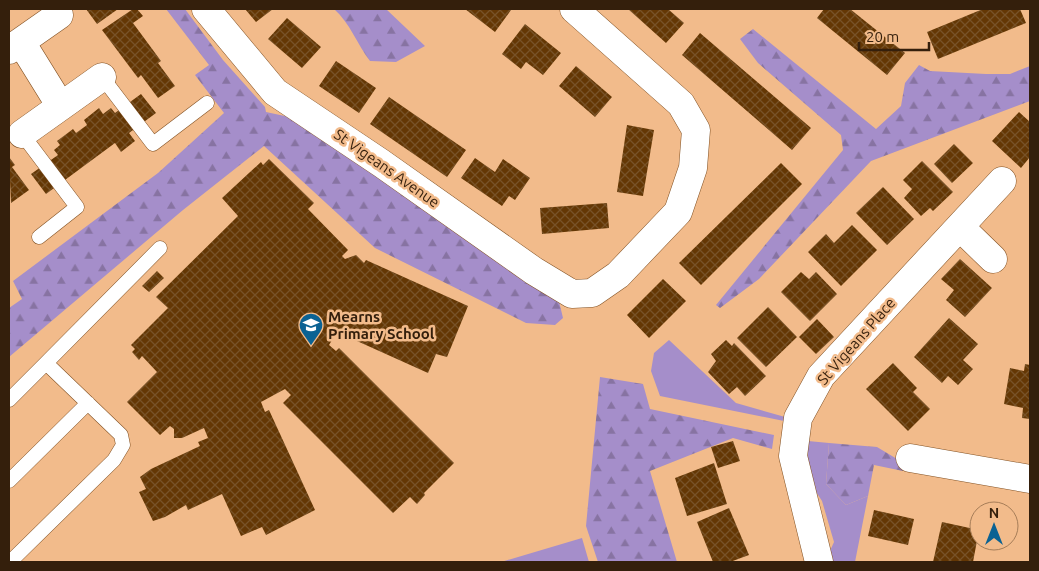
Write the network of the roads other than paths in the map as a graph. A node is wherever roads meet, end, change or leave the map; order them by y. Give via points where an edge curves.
1 (206, 9) edge
2 (574, 9) edge
3 (49, 16) edge
4 (15, 46) edge
5 (102, 77) joint
6 (207, 103) dead end
7 (60, 105) junction
8 (22, 134) joint
9 (1002, 181) dead end
10 (960, 227) junction
11 (39, 237) dead end
12 (160, 248) dead end
13 (993, 259) dead end
14 (46, 363) junction
15 (9, 400) edge
16 (88, 403) junction
17 (910, 458) dead end
18 (1030, 479) edge
19 (9, 481) edge
20 (10, 562) edge
21 (819, 562) edge

1 - 2 street, St Vigeans Avenue via 275,92 572,294 592,293 618,275 678,212 693,168 696,130 681,104
3 - 4 street
4 - 7 street
5 - 6 lane via 153,144
5 - 7 street
7 - 8 street
8 - 11 lane via 77,207
9 - 10 street, St Vigeans Place
10 - 13 street
10 - 21 street, St Vigeans Place via 821,376 798,418 793,456
12 - 14 lane
14 - 15 lane
14 - 16 lane
16 - 19 lane
16 - 20 lane via 121,435 123,445 114,460
17 - 18 street

